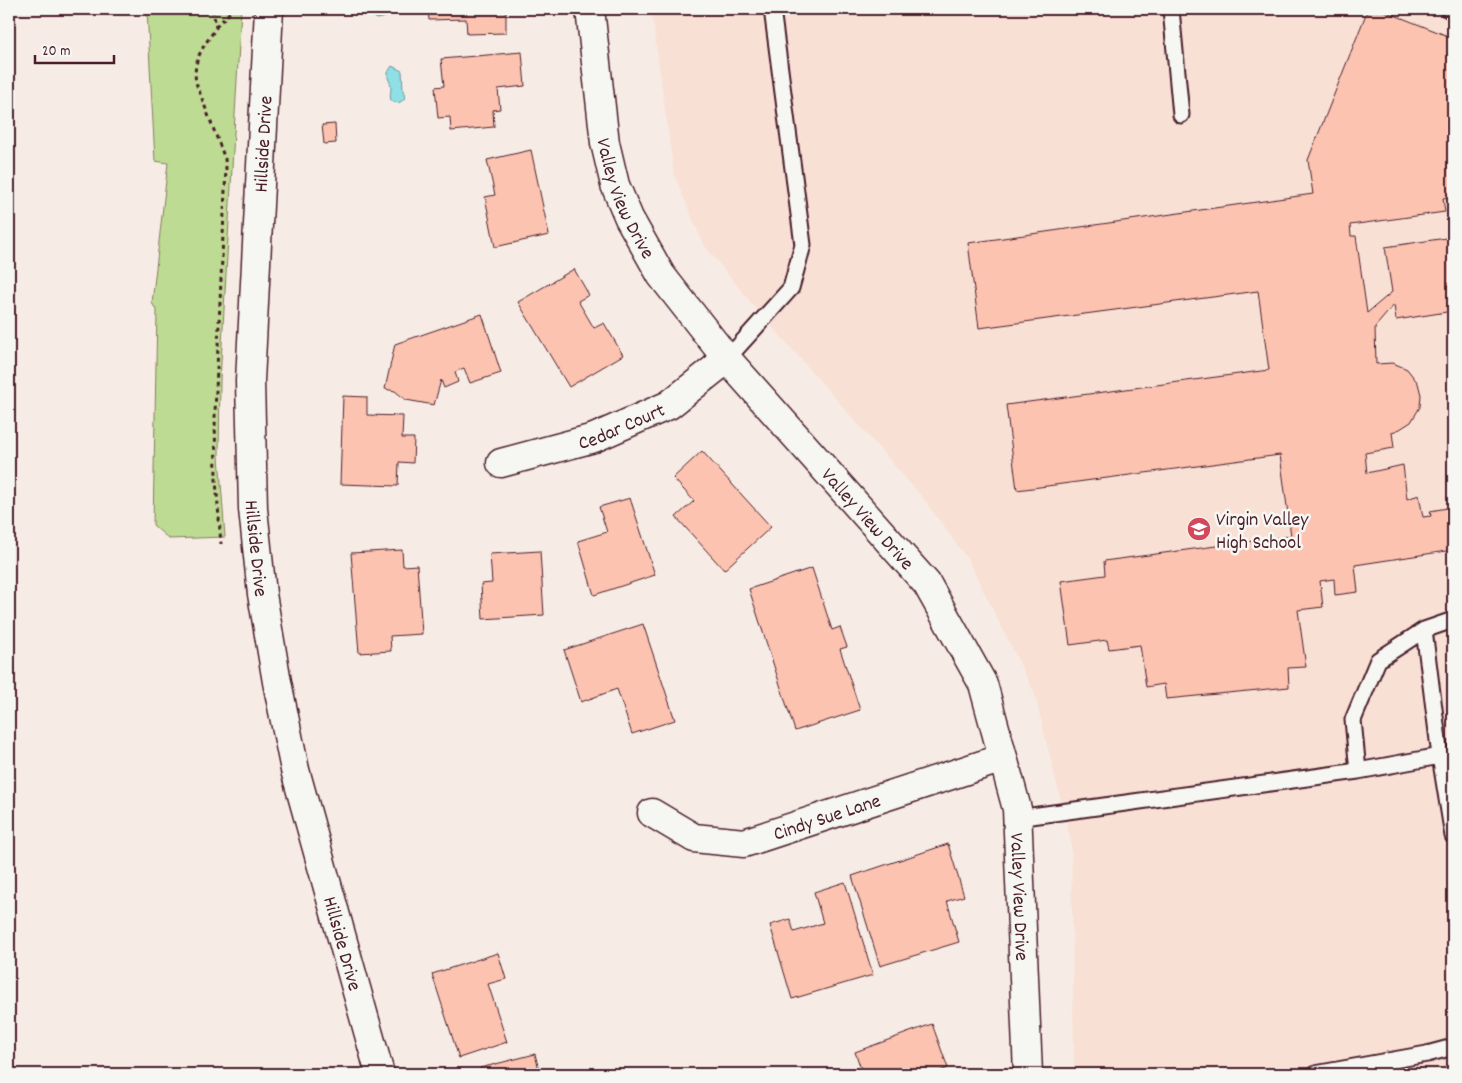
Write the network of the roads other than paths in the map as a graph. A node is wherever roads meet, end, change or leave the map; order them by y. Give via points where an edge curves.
1 (269, 9) edge
2 (590, 9) edge
3 (772, 9) edge
4 (1170, 9) edge
5 (1448, 9) edge
6 (1453, 10) edge
7 (1180, 115) dead end
8 (726, 359) junction
9 (501, 463) dead end
10 (1453, 620) edge
11 (1424, 630) junction
12 (1440, 756) junction
13 (1003, 758) junction
14 (1358, 771) junction
15 (652, 813) dead end
16 (1017, 818) junction
17 (1453, 836) edge
18 (1453, 1047) edge
19 (380, 1074) edge
20 (1028, 1074) edge
21 (1315, 1074) edge

1 - 19 street, Hillside Drive via 250,381 254,508 262,594 295,770
2 - 8 street, Valley View Drive via 605,143 615,185 629,218 661,275
3 - 8 lane via 803,245 791,288
4 - 7 lane
5 - 6 lane
8 - 9 street, Cedar Court via 669,405 594,438
8 - 13 street, Valley View Drive via 927,584 983,684
10 - 11 lane
11 - 12 lane
11 - 14 lane via 1378,660 1353,720
12 - 14 lane
12 - 17 lane
13 - 15 street, Cindy Sue Lane via 744,843 694,838
13 - 16 street, Valley View Drive
14 - 16 lane
16 - 20 street, Valley View Drive
18 - 21 lane

